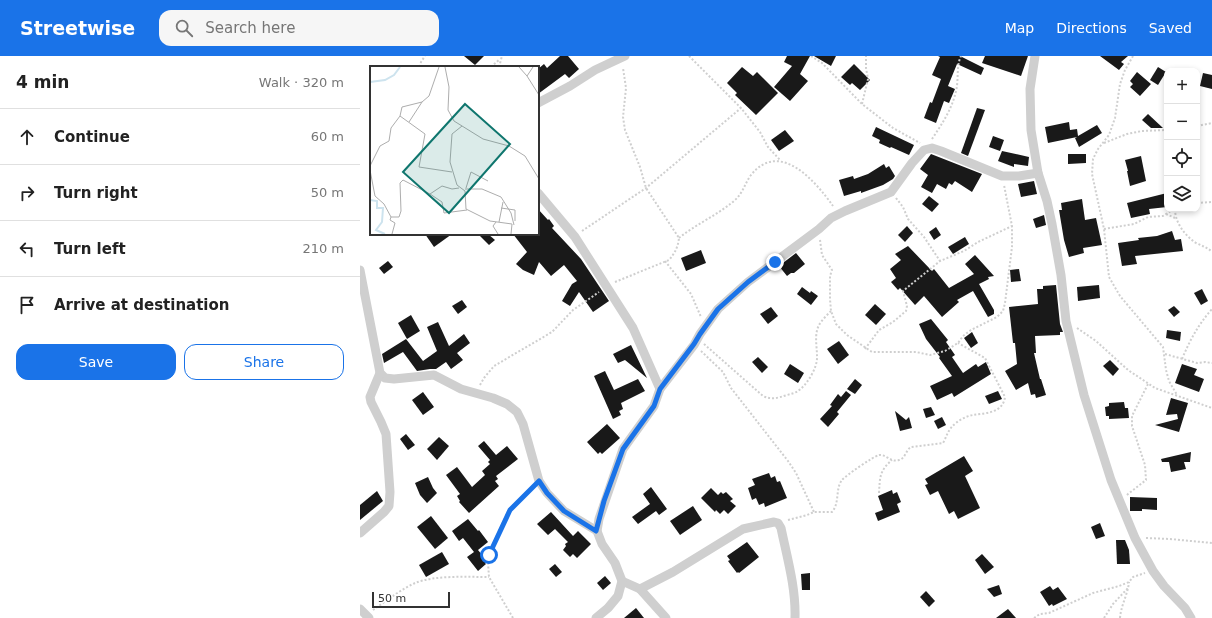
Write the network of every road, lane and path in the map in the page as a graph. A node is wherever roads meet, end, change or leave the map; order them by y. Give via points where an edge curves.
1 (425, 56) edge
2 (502, 56) edge
3 (689, 56) edge
4 (811, 56) edge
5 (866, 56) edge
6 (961, 56) edge
7 (1035, 56) edge
8 (1133, 56) edge
9 (623, 57) edge
10 (500, 59) junction
11 (420, 66) edge
12 (492, 66) edge
13 (499, 66) edge
14 (539, 102) edge
15 (862, 104) junction
16 (741, 108) junction
17 (1212, 124) edge
18 (1200, 126) edge
19 (1164, 130) edge
20 (1102, 143) junction
21 (925, 147) junction
22 (781, 161) junction
23 (1038, 173) junction
24 (1002, 176) junction
25 (646, 188) junction
26 (891, 192) junction
27 (539, 194) edge
28 (1212, 202) edge
29 (1200, 203) edge
30 (1169, 212) edge
31 (1174, 212) edge
32 (838, 214) junction
33 (1166, 214) junction
34 (1175, 218) junction
35 (1012, 226) junction
36 (819, 229) junction
37 (1104, 229) junction
38 (575, 237) junction
39 (679, 238) junction
40 (1212, 252) edge
41 (940, 261) junction
42 (665, 262) junction
43 (360, 270) edge
44 (606, 287) junction
45 (1212, 310) edge
46 (831, 311) junction
47 (1066, 321) junction
48 (705, 326) junction
49 (696, 341) junction
50 (958, 343) junction
51 (865, 349) junction
52 (1164, 354) junction
53 (1182, 359) junction
54 (1212, 362) edge
55 (380, 373) junction
56 (1148, 384) junction
57 (660, 389) junction
58 (476, 394) junction
59 (1177, 395) junction
60 (1212, 408) edge
61 (892, 460) junction
62 (539, 481) junction
63 (878, 493) dead end
64 (1127, 498) dead end
65 (814, 512) junction
66 (778, 523) junction
67 (596, 531) junction
68 (360, 532) edge
69 (1135, 538) junction
70 (1212, 543) edge
71 (1153, 572) junction
72 (489, 577) junction
73 (622, 581) junction
74 (1129, 582) junction
75 (1128, 588) junction
76 (640, 589) junction
77 (365, 614) edge
78 (513, 618) edge
79 (596, 618) edge
80 (666, 618) edge
81 (795, 618) edge
82 (1034, 618) edge
83 (1104, 618) edge
84 (1120, 618) edge
85 (1191, 618) edge

1 - 11 path
2 - 10 path
3 - 16 path
4 - 15 path via 822,63
5 - 15 path via 868,78
6 - 21 path via 957,90 951,108
7 - 23 street via 1030,89 1031,130
8 - 20 path via 1120,84 1115,118 1109,135
9 - 14 street
9 - 25 path via 626,88 623,117 625,130
10 - 12 path
10 - 13 path
15 - 21 path via 893,128
16 - 22 path
16 - 25 path
17 - 18 path
19 - 20 path via 1135,132
20 - 37 path via 1093,159 1092,174
21 - 24 street
21 - 26 street
22 - 32 path via 808,177 822,191
22 - 39 path via 773,160 762,165 751,175 736,200
23 - 24 street
23 - 47 street via 1052,224
24 - 35 path
25 - 38 path
25 - 39 path
26 - 32 street
26 - 41 path
27 - 38 street
28 - 29 path
30 - 33 path
31 - 34 path
32 - 36 street
33 - 34 path
33 - 37 path via 1134,224
34 - 40 path via 1195,242
35 - 41 path
35 - 50 path via 1012,247 1003,311 964,336
36 - 46 path via 822,255 832,270
36 - 48 street via 748,282 718,309
37 - 52 path via 1109,277 1120,296 1161,344
38 - 44 street
39 - 42 path via 674,254
41 - 51 path via 903,291 906,311 879,330
42 - 44 path
42 - 48 path via 691,294
43 - 55 street
44 - 57 street via 633,328
44 - 58 path via 573,310 552,332 494,366
45 - 53 path via 1193,334
46 - 49 path via 816,334 817,357 805,386 797,392 777,398 769,399 763,396 728,364
46 - 51 path via 836,324
47 - 56 path via 1096,341
47 - 69 street via 1094,428 1111,480
48 - 49 street
49 - 57 street
49 - 65 path via 723,372 731,388 788,461
50 - 51 path via 945,351 930,355 916,352 880,353
50 - 61 path via 986,358 1005,397 1004,403 997,410 984,415 972,415 955,424 943,443 911,447 907,449 903,458
52 - 53 path
52 - 59 path via 1169,381
53 - 54 path via 1197,363
55 - 58 street via 385,378 394,379 434,375
55 - 68 street via 370,397 386,434 389,499 384,512
56 - 59 path
56 - 64 path via 1132,416 1132,426 1145,465 1146,480 1128,494
57 - 67 street via 654,406 623,449
58 - 62 street via 507,404 517,412 523,424
59 - 60 path
61 - 63 path via 881,472
61 - 65 path via 878,455 872,458 842,480 832,512
62 - 67 street via 564,511
62 - 72 path via 510,510 489,555
65 - 66 path
66 - 76 street via 768,522 743,529
66 - 81 street via 790,571
67 - 73 street via 615,563
69 - 70 path
69 - 71 street
71 - 74 path via 1133,577
71 - 85 street
72 - 77 path via 420,581
72 - 78 path
73 - 76 street
73 - 79 street via 618,596
74 - 75 path
74 - 82 path via 1093,593
75 - 83 path
75 - 84 path
76 - 80 street

